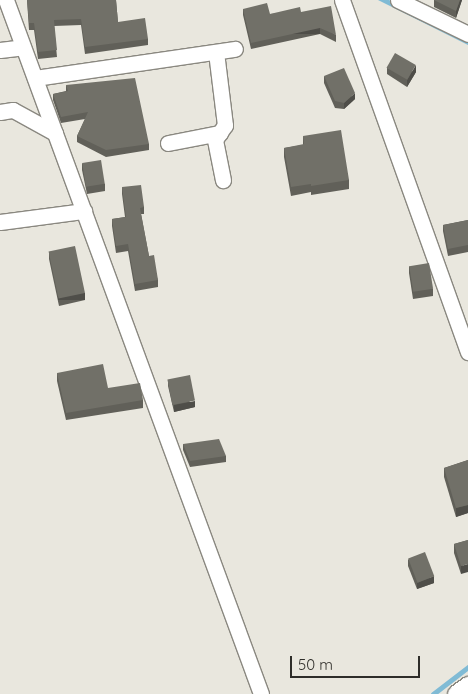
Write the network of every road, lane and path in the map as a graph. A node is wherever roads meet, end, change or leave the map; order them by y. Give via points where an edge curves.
1 (6, 0) edge
2 (342, 0) edge
3 (398, 0) edge
4 (468, 34) edge
5 (23, 47) junction
6 (235, 49) dead end
7 (0, 50) edge
8 (216, 52) junction
9 (35, 78) junction
10 (0, 112) edge
11 (55, 133) junction
12 (220, 133) junction
13 (168, 142) dead end
14 (223, 180) dead end
15 (84, 211) junction
16 (0, 222) edge
17 (468, 352) edge
18 (468, 686) edge
19 (261, 694) edge
20 (457, 694) edge

1 - 5 street
2 - 17 street
3 - 4 street
5 - 7 street
5 - 9 street
6 - 8 street
8 - 9 street
8 - 12 street via 226,125
9 - 11 street
10 - 11 street via 13,110
11 - 15 street
12 - 13 street
12 - 14 street via 215,140
15 - 16 street
15 - 19 street
18 - 20 street

